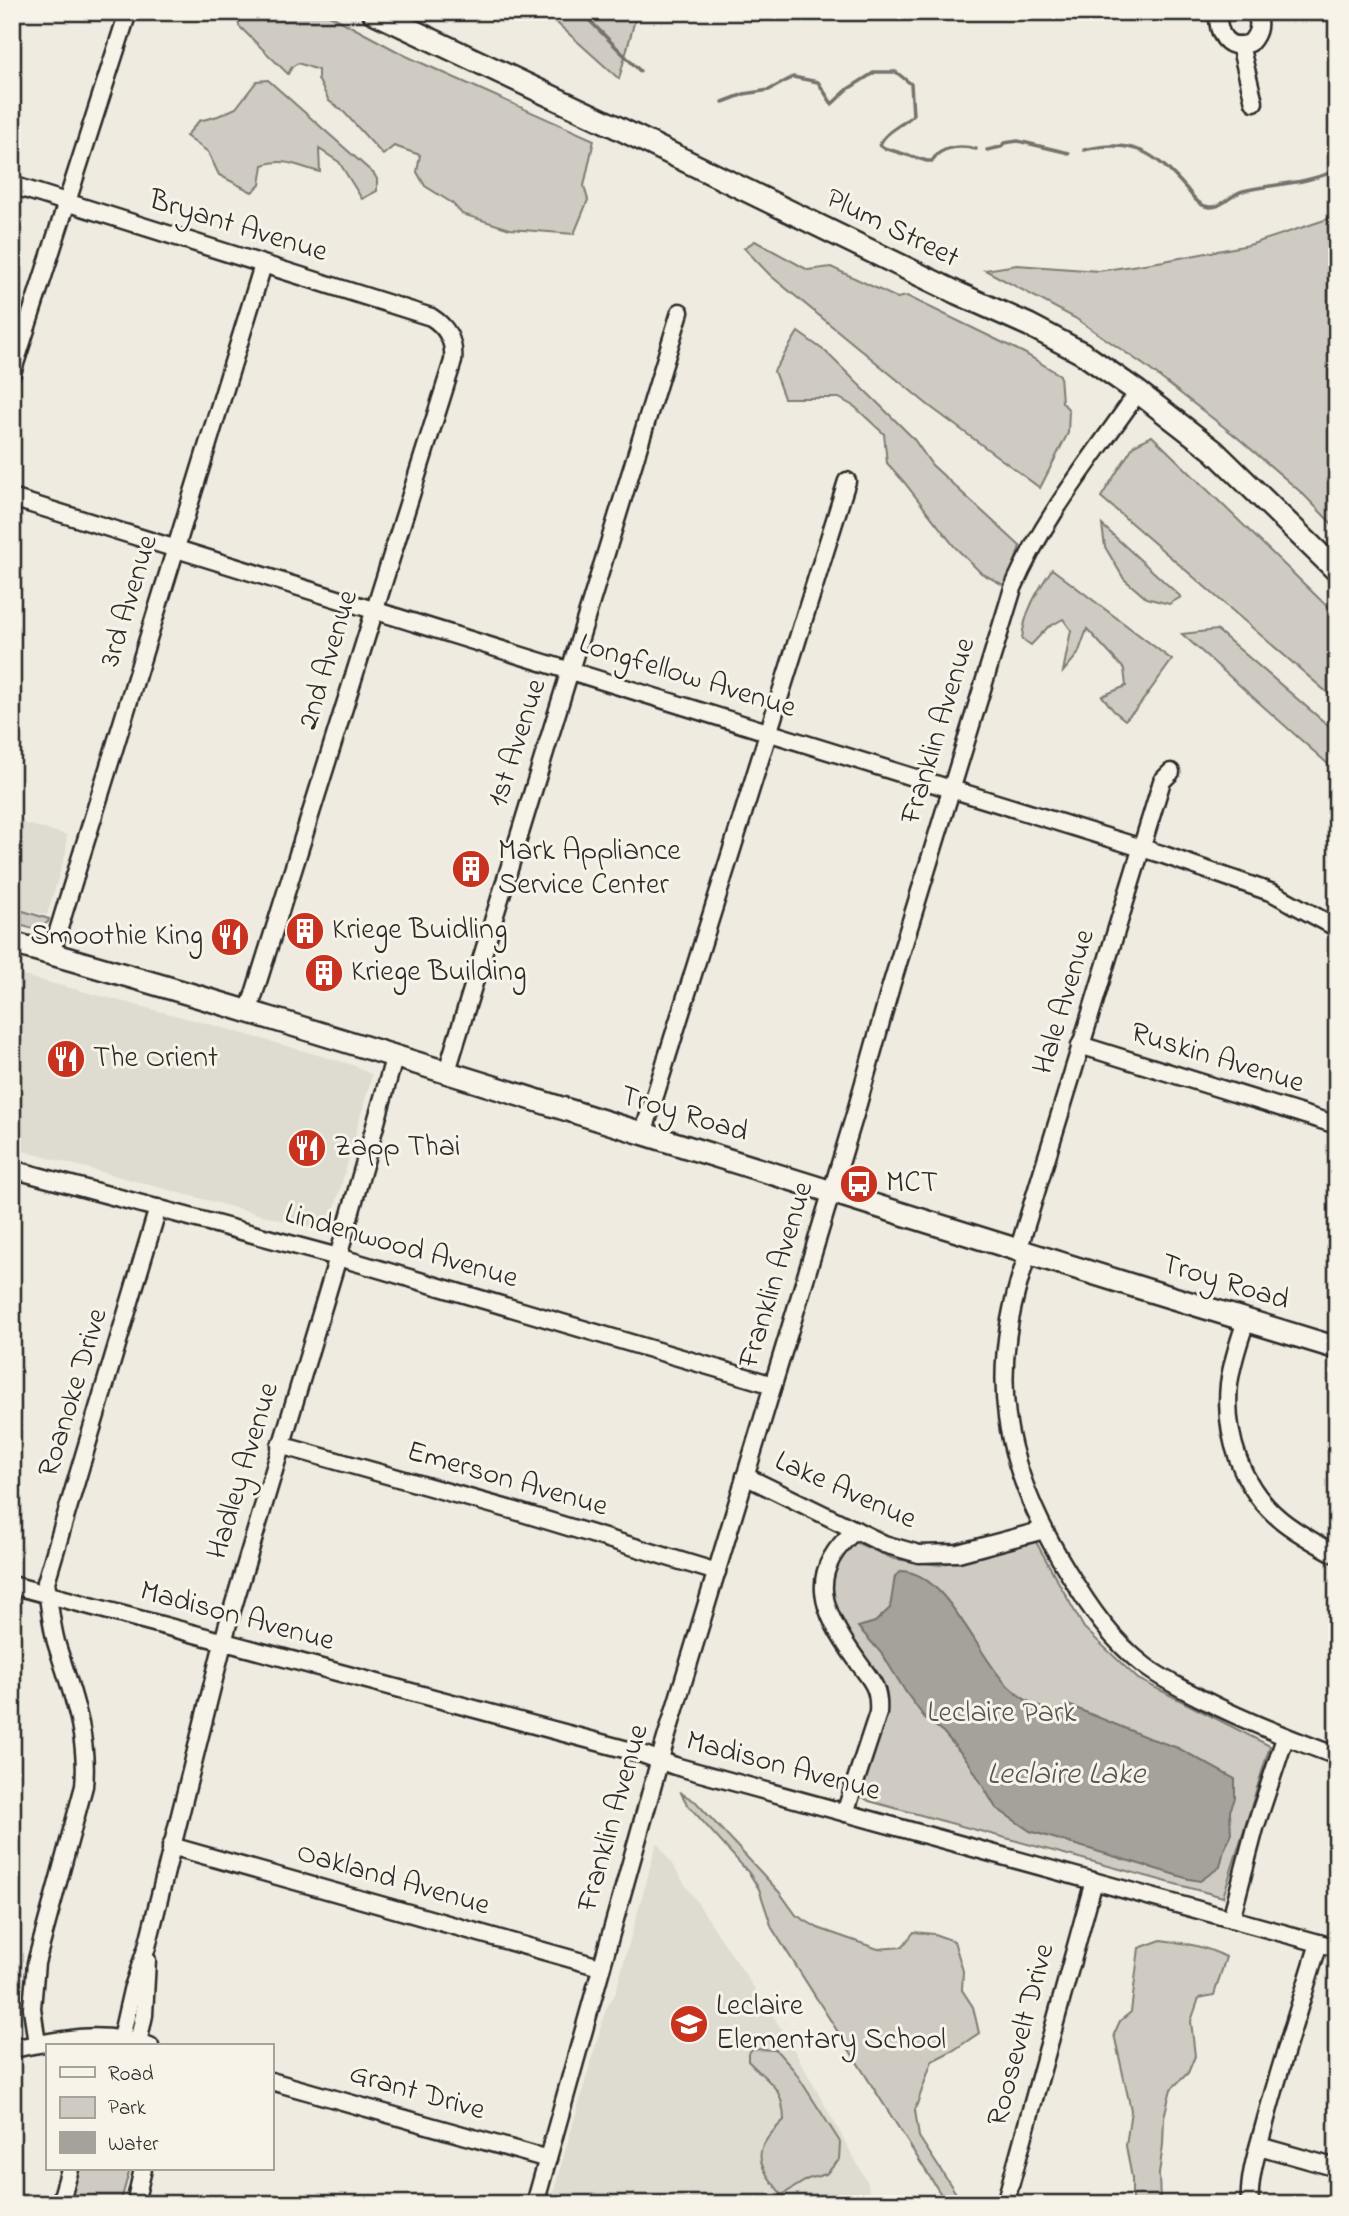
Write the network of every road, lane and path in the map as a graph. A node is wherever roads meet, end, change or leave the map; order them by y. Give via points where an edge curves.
1 (128, 12) edge
2 (373, 12) edge
3 (1218, 12) edge
4 (1255, 12) edge
5 (1240, 46) junction
6 (1254, 102) dead end
7 (12, 185) edge
8 (67, 203) junction
9 (263, 265) junction
10 (680, 312) dead end
11 (444, 327) joint
12 (12, 373) edge
13 (1138, 392) junction
14 (846, 481) dead end
15 (12, 498) edge
16 (175, 547) junction
17 (1337, 571) edge
18 (374, 608) junction
19 (571, 671) junction
20 (768, 731) junction
21 (1171, 772) dead end
22 (951, 787) junction
23 (1141, 847) junction
24 (1337, 928) edge
25 (12, 943) edge
26 (51, 954) junction
27 (249, 1010) junction
28 (1080, 1045) junction
29 (394, 1055) junction
30 (447, 1071) junction
31 (1337, 1125) edge
32 (643, 1134) junction
33 (12, 1169) edge
34 (832, 1191) junction
35 (158, 1208) junction
36 (1023, 1252) junction
37 (338, 1258) junction
38 (1246, 1321) junction
39 (1337, 1348) edge
40 (773, 1385) junction
41 (280, 1445) junction
42 (745, 1476) junction
43 (856, 1530) junction
44 (1044, 1530) junction
45 (1337, 1555) edge
46 (717, 1572) junction
47 (12, 1585) edge
48 (48, 1595) junction
49 (224, 1642) junction
50 (1285, 1738) junction
51 (1337, 1756) edge
52 (660, 1762) junction
53 (845, 1813) junction
54 (171, 1846) junction
55 (1094, 1881) junction
56 (1231, 1919) junction
57 (1319, 1943) junction
58 (147, 1947) junction
59 (1337, 1948) edge
60 (600, 1967) junction
61 (111, 2040) edge
62 (37, 2044) junction
63 (144, 2044) edge
64 (12, 2049) edge
65 (273, 2082) edge
66 (1259, 2146) junction
67 (548, 2159) junction
68 (1337, 2168) edge
69 (70, 2170) edge
70 (143, 2170) edge
71 (60, 2204) edge
72 (139, 2204) edge
73 (535, 2204) edge
74 (1005, 2204) edge
75 (1250, 2204) edge

1 - 8 street
2 - 13 main road, Plum Street via 1029,325 1082,353
3 - 5 street via 1222,38
4 - 5 street via 1258,30
5 - 6 street
7 - 8 street, Bryant Avenue
8 - 9 street, Bryant Avenue
8 - 12 street
9 - 11 street, Bryant Avenue via 431,317
9 - 16 street, 3rd Avenue
10 - 19 street, 1st Avenue
11 - 18 street, 2nd Avenue via 452,340 453,361
13 - 17 main road, Plum Street via 1214,451
13 - 22 street, Franklin Avenue via 1050,516 1024,561
14 - 20 street
15 - 16 street, Longfellow Avenue
16 - 18 street, Longfellow Avenue
16 - 26 street, 3rd Avenue
18 - 19 street, Longfellow Avenue
18 - 27 street, 2nd Avenue
19 - 20 street, Longfellow Avenue
19 - 30 street, 1st Avenue
20 - 22 street, Longfellow Avenue
20 - 32 street
21 - 23 street, Hale Avenue via 1162,781
22 - 23 street, Longfellow Avenue
22 - 34 street, Franklin Avenue
23 - 24 street, Longfellow Avenue via 1273,893
23 - 28 street, Hale Avenue
25 - 26 main road, Troy Road
26 - 27 main road, Troy Road
27 - 29 main road, Troy Road
28 - 31 street, Ruskin Avenue
28 - 36 street, Hale Avenue
29 - 30 main road, Troy Road
29 - 37 street, Hadley Avenue
30 - 32 main road, Troy Road
32 - 34 main road, Troy Road
33 - 35 street, Lindenwood Avenue
34 - 36 main road, Troy Road
34 - 40 street, Franklin Avenue
35 - 37 street, Lindenwood Avenue
35 - 48 street, Roanoke Drive via 48,1575
36 - 38 main road, Troy Road
36 - 44 street, Hale Avenue via 1006,1335 1004,1404 1015,1457
37 - 40 street, Lindenwood Avenue
37 - 41 street, Hadley Avenue
38 - 39 main road, Troy Road
38 - 45 street via 1229,1384 1230,1426 1241,1468 1280,1520
40 - 42 street, Franklin Avenue
41 - 46 street, Emerson Avenue
41 - 49 street, Hadley Avenue
42 - 43 street, Lake Avenue
42 - 46 street, Franklin Avenue
43 - 44 street, Lake Avenue via 902,1551 939,1556
43 - 53 street via 831,1555 823,1582 832,1617 872,1679 879,1700
44 - 50 street, Hale Avenue via 1078,1589 1125,1649 1169,1681
46 - 52 street, Franklin Avenue
47 - 48 street, Madison Avenue
48 - 49 street, Madison Avenue
48 - 62 street, Roanoke Drive via 56,1641 82,1722 86,1767 36,1963 32,2008
49 - 52 street, Madison Avenue
49 - 54 street, Hadley Avenue
50 - 51 street, Hale Avenue
50 - 56 street via 1258,1816
52 - 53 street, Madison Avenue
52 - 60 street, Franklin Avenue
53 - 55 street, Madison Avenue
54 - 58 street, Hadley Avenue
54 - 60 street, Oakland Avenue
55 - 56 street, Madison Avenue
55 - 74 street, Roosevelt Drive
56 - 57 street, Madison Avenue
57 - 59 street, Madison Avenue
57 - 66 street
58 - 61 street, Hadley Avenue
58 - 63 street, Hadley Avenue
60 - 67 street, Franklin Avenue
61 - 62 street via 60,2039
61 - 63 street
62 - 64 street
65 - 67 street, Grant Drive
66 - 68 street
66 - 75 street
67 - 73 street, Franklin Avenue
69 - 71 street
70 - 72 street

